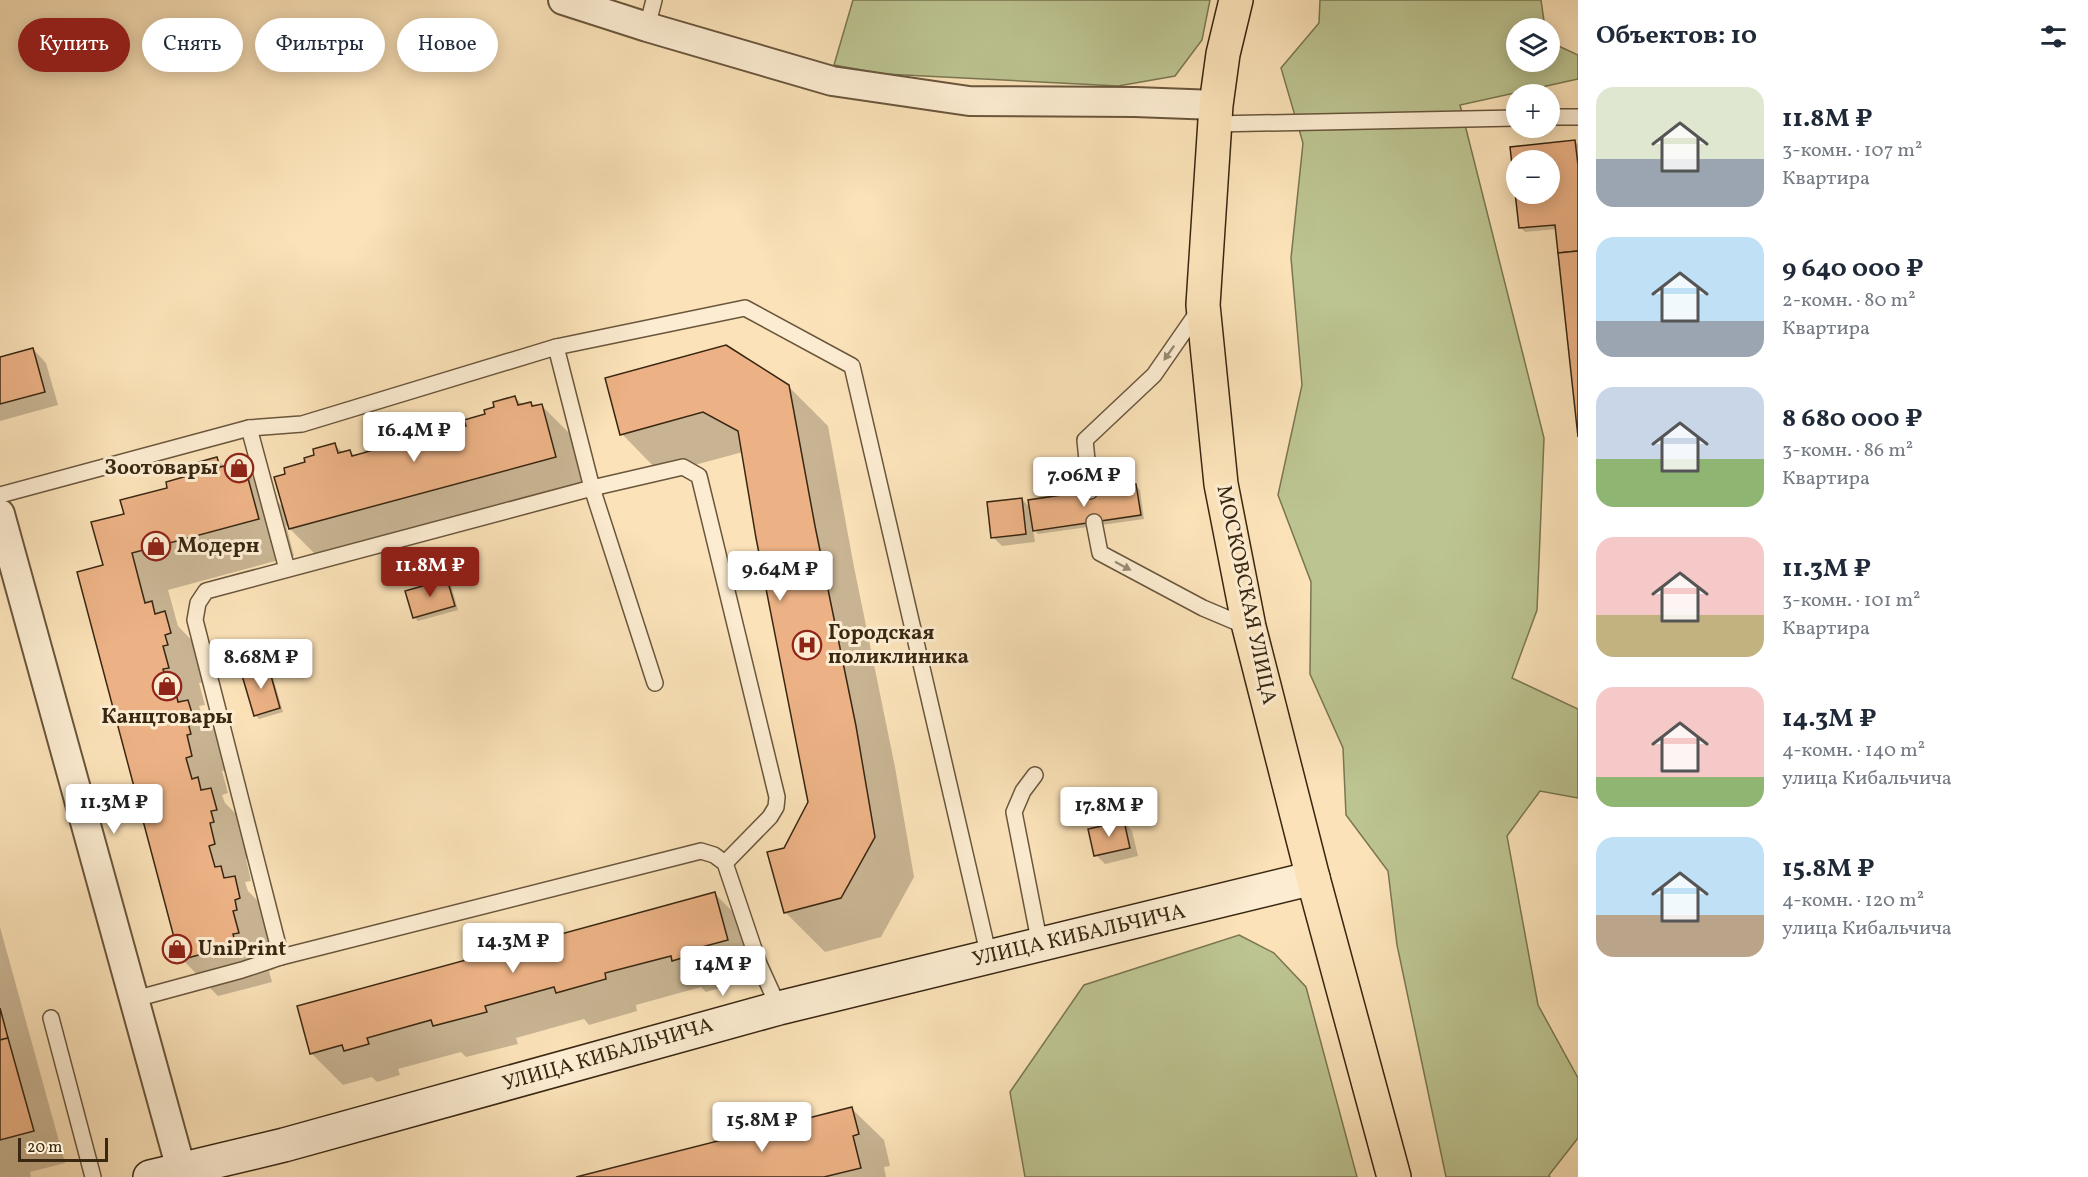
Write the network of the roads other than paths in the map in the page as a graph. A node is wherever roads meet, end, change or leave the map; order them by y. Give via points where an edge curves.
1 (563, 0) edge
2 (654, 0) edge
3 (1236, 0) edge
4 (647, 27) junction
5 (1215, 115) junction
6 (1560, 117) edge
7 (1578, 117) edge
8 (1506, 118) edge
9 (1203, 305) junction
10 (556, 347) junction
11 (249, 428) junction
12 (592, 488) junction
13 (1090, 491) dead end
14 (0, 495) edge
15 (0, 514) edge
16 (1094, 522) dead end
17 (287, 569) junction
18 (9, 579) edge
19 (1249, 627) junction
20 (655, 683) dead end
21 (1035, 775) dead end
22 (725, 863) junction
23 (1313, 878) junction
24 (1040, 945) junction
25 (281, 957) junction
26 (989, 957) junction
27 (135, 999) junction
28 (779, 1008) junction
29 (51, 1018) dead end
30 (181, 1169) junction
31 (218, 1169) edge
32 (93, 1177) edge
33 (150, 1177) edge
34 (1394, 1177) edge

1 - 4 street
2 - 4 lane
3 - 5 main road, МОСКОВСКАЯ УЛИЦА via 1223,54
4 - 5 street via 832,81 969,101 1135,102
5 - 8 lane
5 - 9 main road, МОСКОВСКАЯ УЛИЦА
6 - 7 lane
9 -> 13 lane via 1154,375 1085,440
9 - 19 main road, МОСКОВСКАЯ УЛИЦА via 1221,484
10 - 11 lane via 302,424
10 - 12 lane
10 - 26 lane via 745,308 852,366
11 - 14 lane
11 - 17 lane
12 - 17 lane
12 - 20 lane
12 - 22 lane via 683,467 699,476 777,797 770,817
15 - 18 street
16 -> 19 lane via 1100,553 1203,608
17 - 25 lane via 206,591 198,603 195,620
18 - 27 street
19 - 23 main road, МОСКОВСКАЯ УЛИЦА
21 - 24 lane via 1014,812
22 - 25 lane via 701,850
22 - 28 lane via 759,964
23 - 24 street, УЛИЦА КИБАЛЬЧИЧА
23 - 34 main road, МОСКОВСКАЯ УЛИЦА
24 - 26 street, УЛИЦА КИБАЛЬЧИЧА
25 - 27 lane
26 - 28 street, УЛИЦА КИБАЛЬЧИЧА
27 - 30 street
28 - 31 street, УЛИЦА КИБАЛЬЧИЧА via 284,1145
29 - 32 lane
30 - 31 street, УЛИЦА КИБАЛЬЧИЧА
30 - 33 street, УЛИЦА КИБАЛЬЧИЧА

